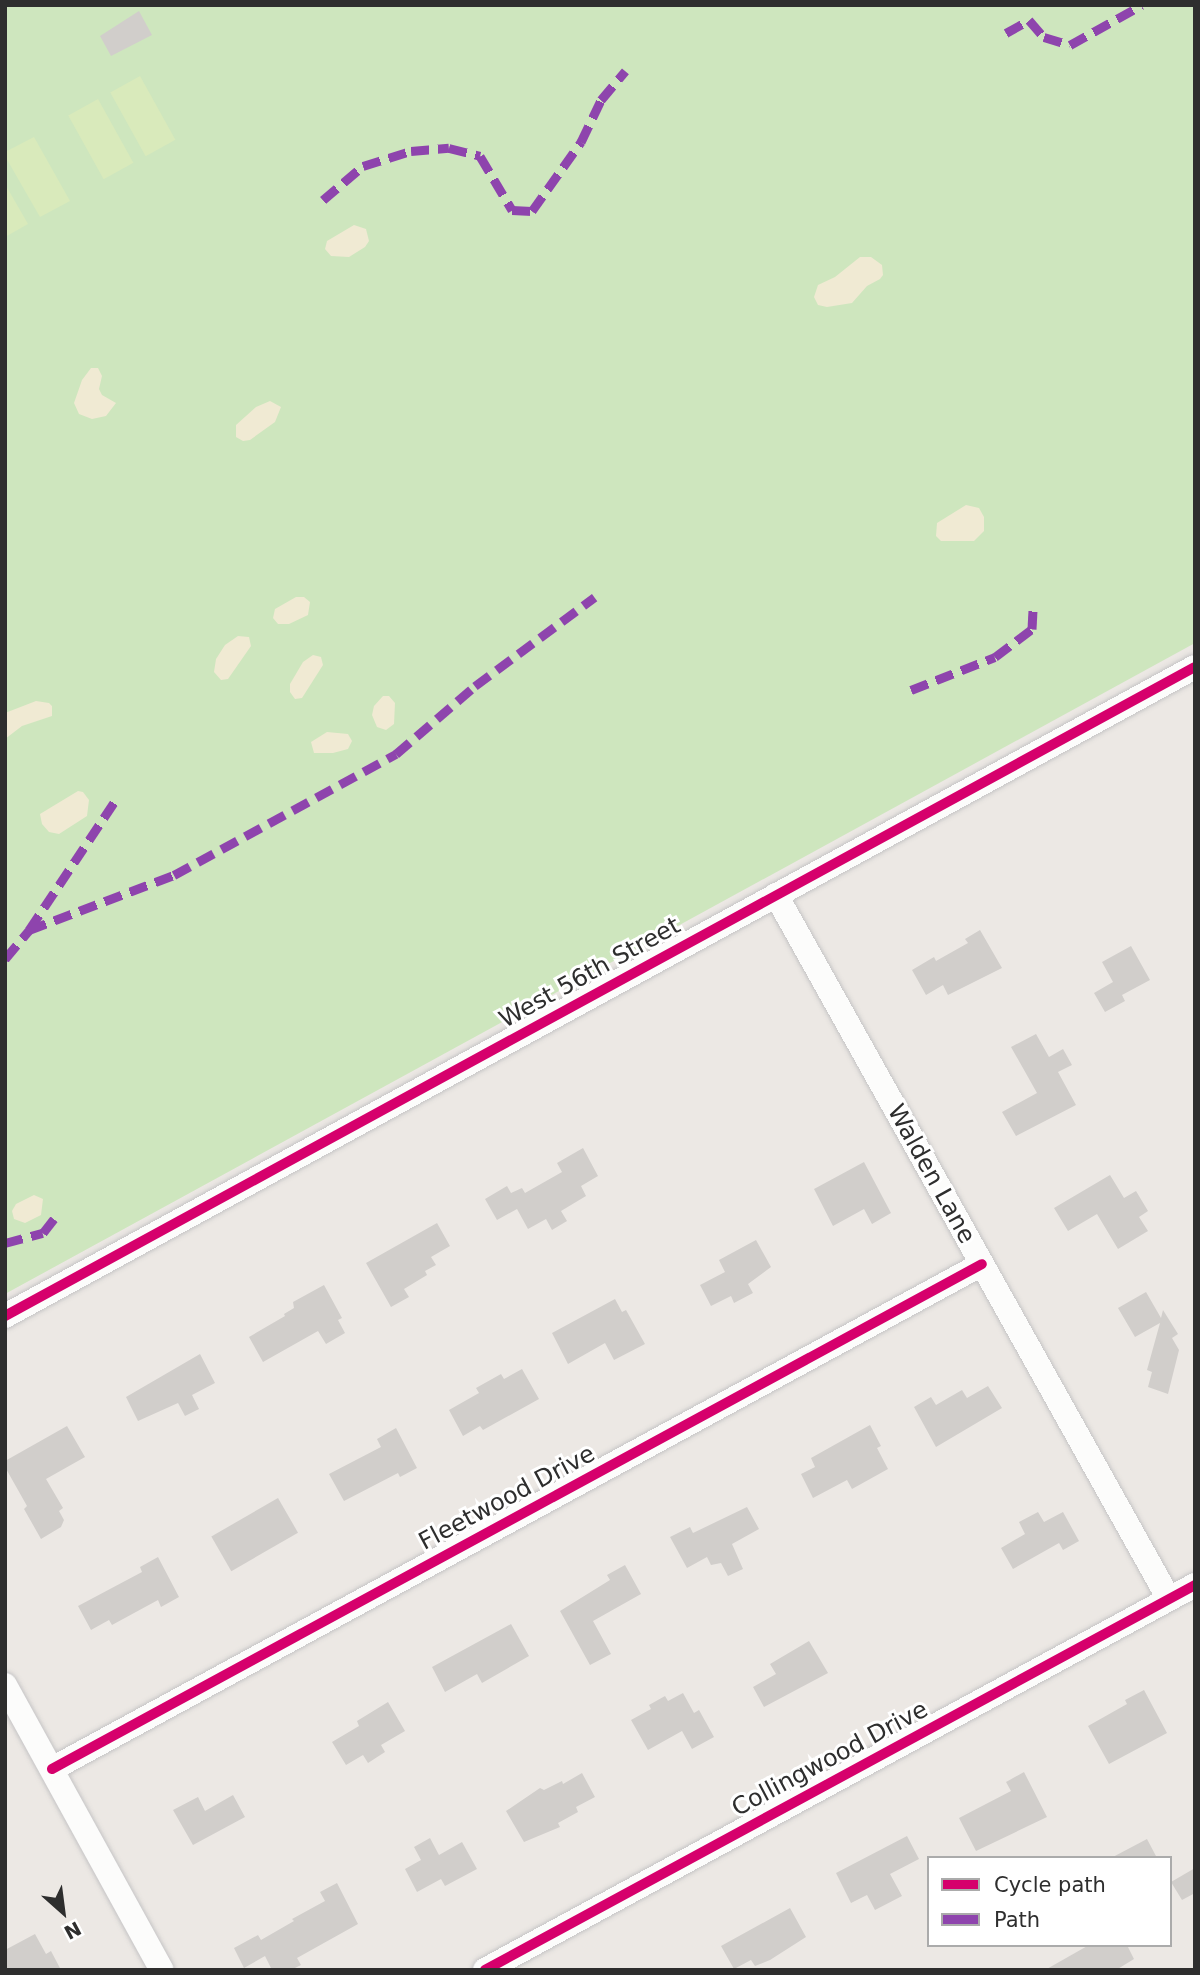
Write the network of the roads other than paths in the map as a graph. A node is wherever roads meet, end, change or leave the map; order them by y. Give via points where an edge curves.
1 (1195, 667) edge
2 (776, 895) junction
3 (982, 1264) junction
4 (5, 1316) edge
5 (1195, 1585) edge
6 (1169, 1599) junction
7 (5, 1685) edge
8 (52, 1769) junction
9 (162, 1970) edge
10 (485, 1970) edge

1 - 2 street, West 56th Street
2 - 3 street, Walden Lane
2 - 4 street, West 56th Street
3 - 6 street, Walden Lane
3 - 8 street, Fleetwood Drive
5 - 6 street, Collingwood Drive
6 - 10 street, Collingwood Drive
7 - 8 street
8 - 9 street

